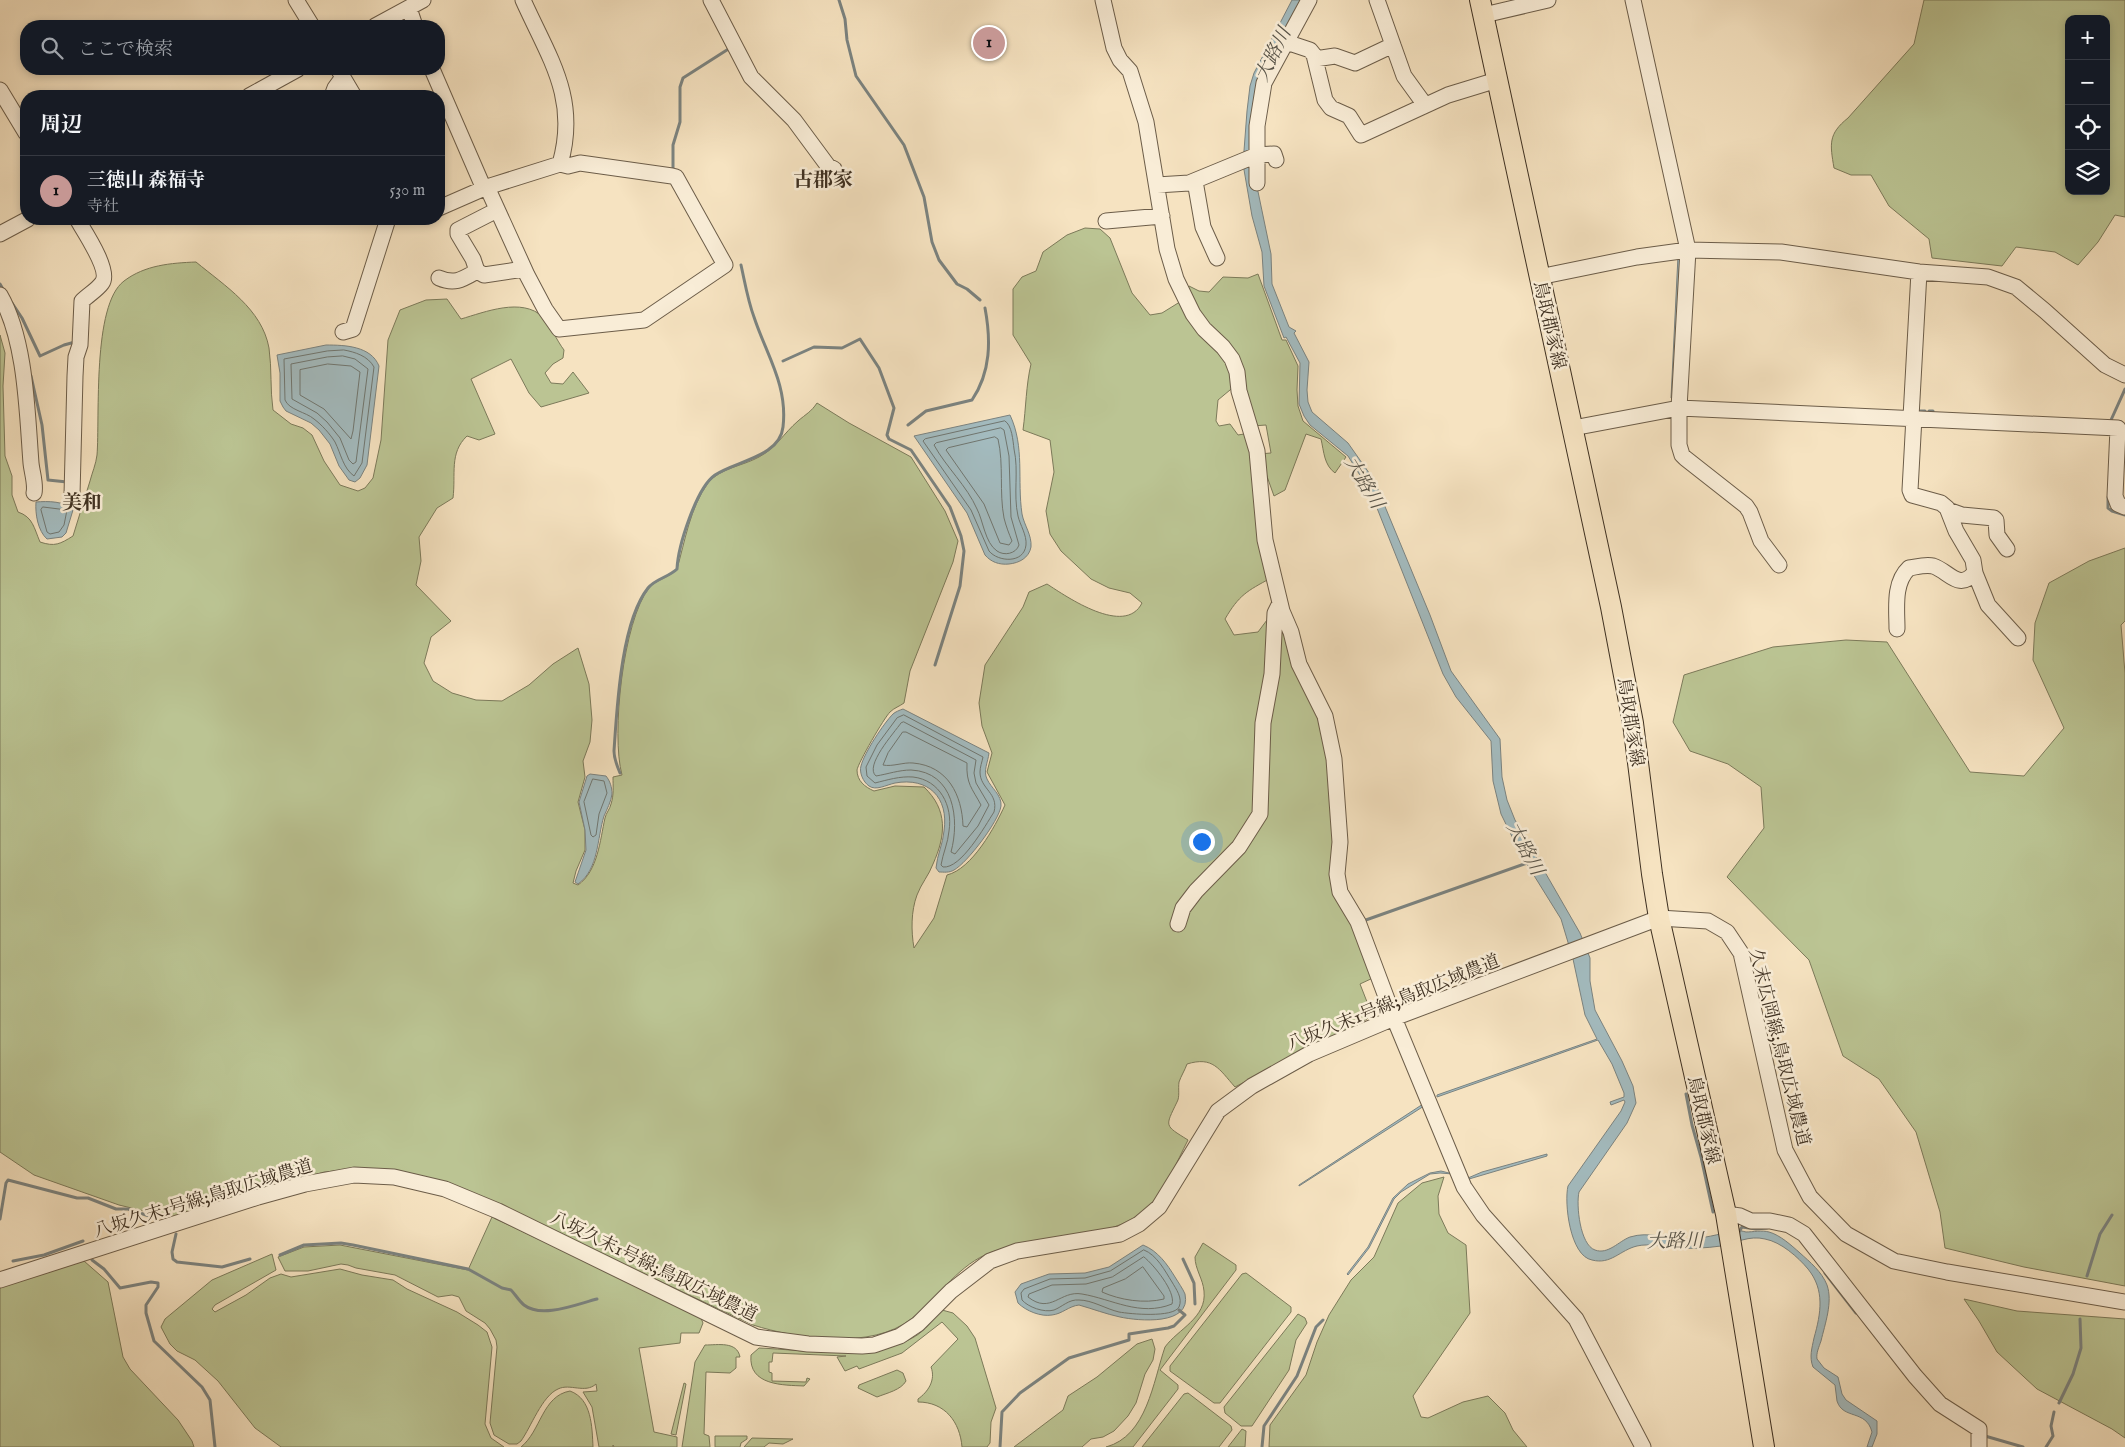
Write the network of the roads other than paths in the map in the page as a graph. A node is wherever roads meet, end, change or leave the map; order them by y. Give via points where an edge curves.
1 (296, 0) edge
2 (423, 0) edge
3 (523, 0) edge
4 (711, 0) edge
5 (1103, 0) edge
6 (1310, 0) edge
7 (1377, 0) edge
8 (1548, 0) edge
9 (1633, 0) edge
10 (1482, 7) edge
11 (409, 8) junction
12 (308, 20) edge
13 (386, 20) edge
14 (413, 20) edge
15 (1286, 42) junction
16 (1393, 45) junction
17 (1315, 59) junction
18 (287, 75) edge
19 (340, 75) edge
20 (342, 75) edge
21 (435, 75) edge
22 (1497, 80) junction
23 (0, 90) edge
24 (259, 90) edge
25 (334, 90) edge
26 (351, 90) edge
27 (442, 90) edge
28 (445, 98) edge
29 (1424, 105) junction
30 (20, 123) edge
31 (1257, 155) junction
32 (1276, 160) dead end
33 (560, 164) junction
34 (834, 169) dead end
35 (1195, 181) junction
36 (1258, 183) dead end
37 (1157, 186) junction
38 (486, 188) junction
39 (445, 205) edge
40 (497, 210) junction
41 (1162, 216) junction
42 (1106, 222) dead end
43 (20, 223) edge
44 (80, 225) edge
45 (386, 225) edge
46 (0, 234) edge
47 (1688, 250) junction
48 (1217, 258) dead end
49 (524, 269) junction
50 (477, 271) junction
51 (1919, 272) junction
52 (1539, 277) junction
53 (439, 278) dead end
54 (0, 295) edge
55 (342, 332) dead end
56 (2125, 375) edge
57 (1679, 408) junction
58 (1913, 417) junction
59 (1573, 428) junction
60 (34, 493) dead end
61 (72, 495) dead end
62 (2125, 507) edge
63 (1948, 510) junction
64 (2007, 549) dead end
65 (1779, 565) dead end
66 (1975, 572) junction
67 (1280, 603) junction
68 (1897, 629) dead end
69 (2018, 638) dead end
70 (1660, 918) junction
71 (1178, 924) dead end
72 (1394, 1018) junction
73 (1728, 1230) junction
74 (0, 1280) edge
75 (2125, 1302) edge
76 (1642, 1447) edge
77 (1764, 1447) edge
78 (1979, 1447) edge

1 - 12 street
2 - 11 street
3 - 33 street via 557,74 565,102 567,135
4 - 34 street via 751,76 794,120 828,166
5 - 37 street via 1114,48 1130,71 1146,122
6 - 15 street
7 - 16 street
8 - 10 street
9 - 47 street
10 - 22 main road, 鳥取郡家線
11 - 13 street
11 - 14 street
15 - 17 street via 1310,50
15 - 31 street via 1264,83 1257,126
16 - 17 street via 1355,62 1335,56
16 - 29 street via 1404,76
17 - 29 street via 1325,100 1331,108 1350,116 1361,135
18 - 24 street
19 - 25 street
20 - 26 street
21 - 27 street
22 - 29 street
22 - 52 main road, 鳥取郡家線
23 - 30 street
28 - 38 street
31 - 32 street via 1274,154
31 - 35 street
31 - 36 street
33 - 38 street
33 - 49 street via 584,164 676,178 725,265 644,320 560,329 545,310
35 - 37 street
35 - 48 street via 1203,228
37 - 41 street
38 - 39 street
38 - 40 street
40 - 49 street
40 - 50 street via 458,230
41 - 42 street
41 - 67 street via 1176,279 1192,314 1224,347 1237,372 1239,391 1257,450 1265,540
43 - 46 street
44 - 61 street via 105,272 102,283 82,301 75,376
45 - 55 street via 353,329
47 - 51 street via 1781,252
47 - 52 street
47 - 57 street
49 - 50 street via 484,274
50 - 53 street via 457,282
51 - 56 street via 1988,277 2016,287 2105,365
51 - 58 street
52 - 59 main road, 鳥取郡家線
54 - 60 street via 13,323 22,369
57 - 58 street
57 - 59 street
57 - 65 street via 1682,455 1746,506 1760,541
58 - 62 street via 2118,428 2115,496 2118,504
58 - 63 street via 1910,490 1912,495 1940,503
59 - 70 main road, 鳥取郡家線 via 1633,723
63 - 64 street via 1962,515 1994,518 1997,535
63 - 66 street
66 - 68 street via 1967,580 1959,580 1929,565 1909,568 1899,587
66 - 69 street via 1988,605
67 - 71 street via 1275,613 1272,674 1263,724 1260,814 1239,847 1196,891
67 - 72 street via 1299,664 1325,716 1334,759 1340,892 1358,922
70 - 72 street, 八坂久末1号線;鳥取広域農道
70 - 73 main road, 鳥取郡家線
70 - 75 street, 久末広岡線;鳥取広域農道 via 1708,921 1727,932 1741,953 1785,1150 1810,1197 1846,1234 1894,1260
72 - 74 street, 八坂久末1号線;鳥取広域農道 via 1309,1054 1252,1086 1218,1111 1159,1207 1139,1224 1120,1234 1017,1251 990,1261 951,1291 918,1324 900,1336 874,1345 808,1344 756,1336 498,1211 444,1189 394,1177 354,1175 305,1184
72 - 76 street via 1464,1187 1483,1214 1576,1319
73 - 77 main road, 鳥取郡家線
73 - 78 street via 1740,1216 1751,1222 1789,1225 1804,1234 1940,1404 1979,1429

